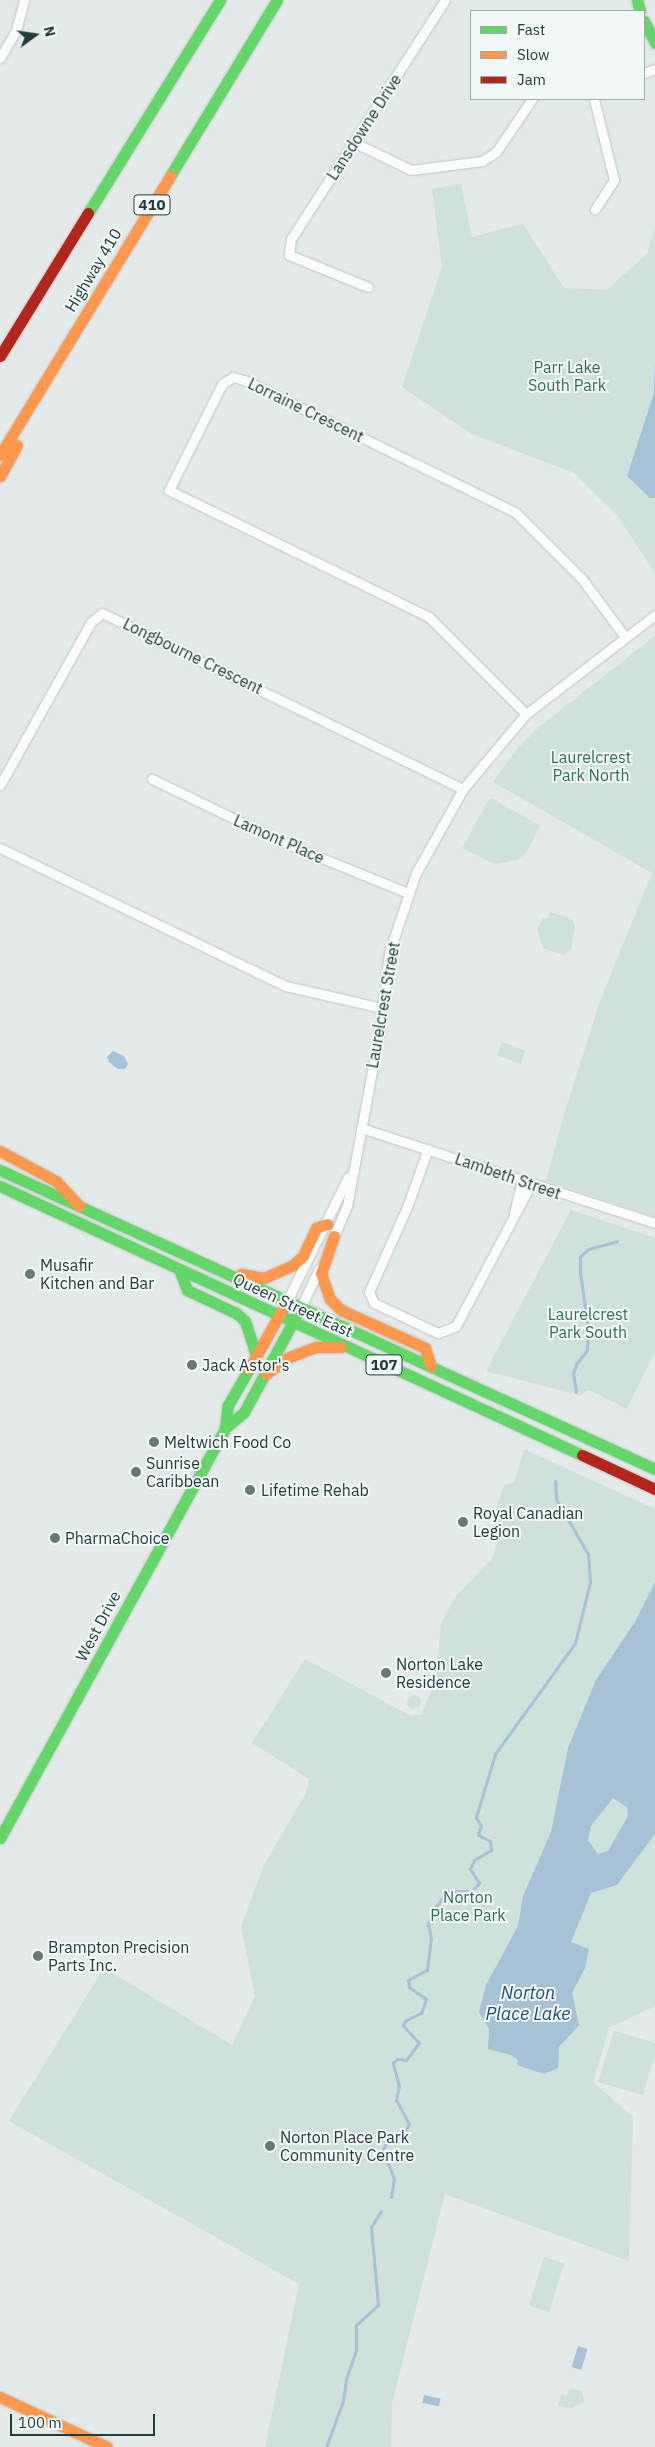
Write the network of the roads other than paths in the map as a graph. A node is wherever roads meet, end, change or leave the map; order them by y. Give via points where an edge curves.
1 (24, 0) edge
2 (220, 0) edge
3 (277, 0) edge
4 (445, 0) edge
5 (645, 22) edge
6 (655, 44) edge
7 (0, 58) edge
8 (531, 100) edge
9 (594, 100) edge
10 (355, 143) junction
11 (595, 210) dead end
12 (368, 287) dead end
13 (0, 356) edge
14 (27, 409) junction
15 (0, 455) edge
16 (0, 476) edge
17 (655, 615) edge
18 (625, 637) junction
19 (526, 714) junction
20 (152, 779) dead end
21 (0, 785) edge
22 (463, 788) junction
23 (0, 848) edge
24 (408, 893) junction
25 (382, 1008) junction
26 (362, 1128) junction
27 (428, 1148) junction
28 (0, 1151) edge
29 (353, 1165) junction
30 (0, 1170) edge
31 (527, 1183) junction
32 (0, 1186) edge
33 (79, 1206) junction
34 (655, 1223) edge
35 (327, 1224) junction
36 (334, 1236) junction
37 (220, 1270) junction
38 (180, 1272) junction
39 (288, 1301) junction
40 (301, 1307) junction
41 (278, 1317) junction
42 (293, 1323) junction
43 (345, 1347) junction
44 (256, 1355) junction
45 (430, 1366) junction
46 (266, 1374) junction
47 (225, 1428) junction
48 (655, 1469) edge
49 (655, 1489) edge
50 (0, 1838) edge
51 (0, 2397) edge
52 (107, 2447) edge

1 - 7 street via 16,30
2 - 13 main road, Highway 410
3 - 14 main road, Highway 410 / 410
4 - 10 street, Lansdowne Drive
5 - 6 main road
8 - 10 street via 496,152 482,161 411,170
9 - 11 street via 614,180
10 - 12 street, Lansdowne Drive via 291,239 289,255
14 - 15 main road, Highway 410 / 410
14 - 16 main road via 25,430
17 - 18 street, Laurelcrest Street
18 - 19 street, Laurelcrest Street
18 - 19 street, Lorraine Crescent via 582,580 515,512 244,380 233,377 222,384 169,490 429,617
19 - 22 street, Laurelcrest Street
20 - 24 street, Lamont Place via 280,842
21 - 22 street, Longbourne Crescent via 90,622 102,614
22 - 24 street, Laurelcrest Street
23 - 25 street via 286,986
24 - 25 street, Laurelcrest Street via 389,953
25 - 26 street, Laurelcrest Street
26 - 27 street, Lambeth Street
26 - 29 street, Laurelcrest Street
27 - 31 street, Lambeth Street
27 - 31 street via 407,1207 369,1292 374,1303 438,1333 456,1326 509,1230
28 - 33 main road via 56,1180
29 - 35 street, Laurelcrest Street
29 - 36 street, Laurelcrest Street via 347,1206
30 - 33 main road, Queen Street East / 107
31 - 34 street, Lambeth Street
32 - 38 main road, Queen Street East / 107
33 - 37 main road, Queen Street East / 107
35 - 37 main road via 316,1228 298,1261 264,1278
35 - 39 street, Laurelcrest Street
36 - 40 street, Laurelcrest Street
36 - 45 main road via 321,1273 330,1300 341,1310 425,1348
37 - 39 main road, Queen Street East / 107
38 - 41 main road, Queen Street East / 107
38 - 44 main road via 187,1290 245,1321
39 - 40 main road, Queen Street East / 107
39 - 41 main road, West Drive
40 - 42 main road, West Drive
40 - 45 main road, Queen Street East / 107
41 - 42 main road, Queen Street East / 107
41 - 44 main road, West Drive
42 - 43 main road, Queen Street East / 107
42 - 46 main road, West Drive
43 - 46 main road via 316,1347 287,1358
43 - 49 main road, Queen Street East / 107
44 - 47 main road, West Drive via 228,1405
45 - 48 main road, Queen Street East / 107
46 - 47 main road, West Drive via 244,1412
47 - 50 main road, West Drive
51 - 52 main road

